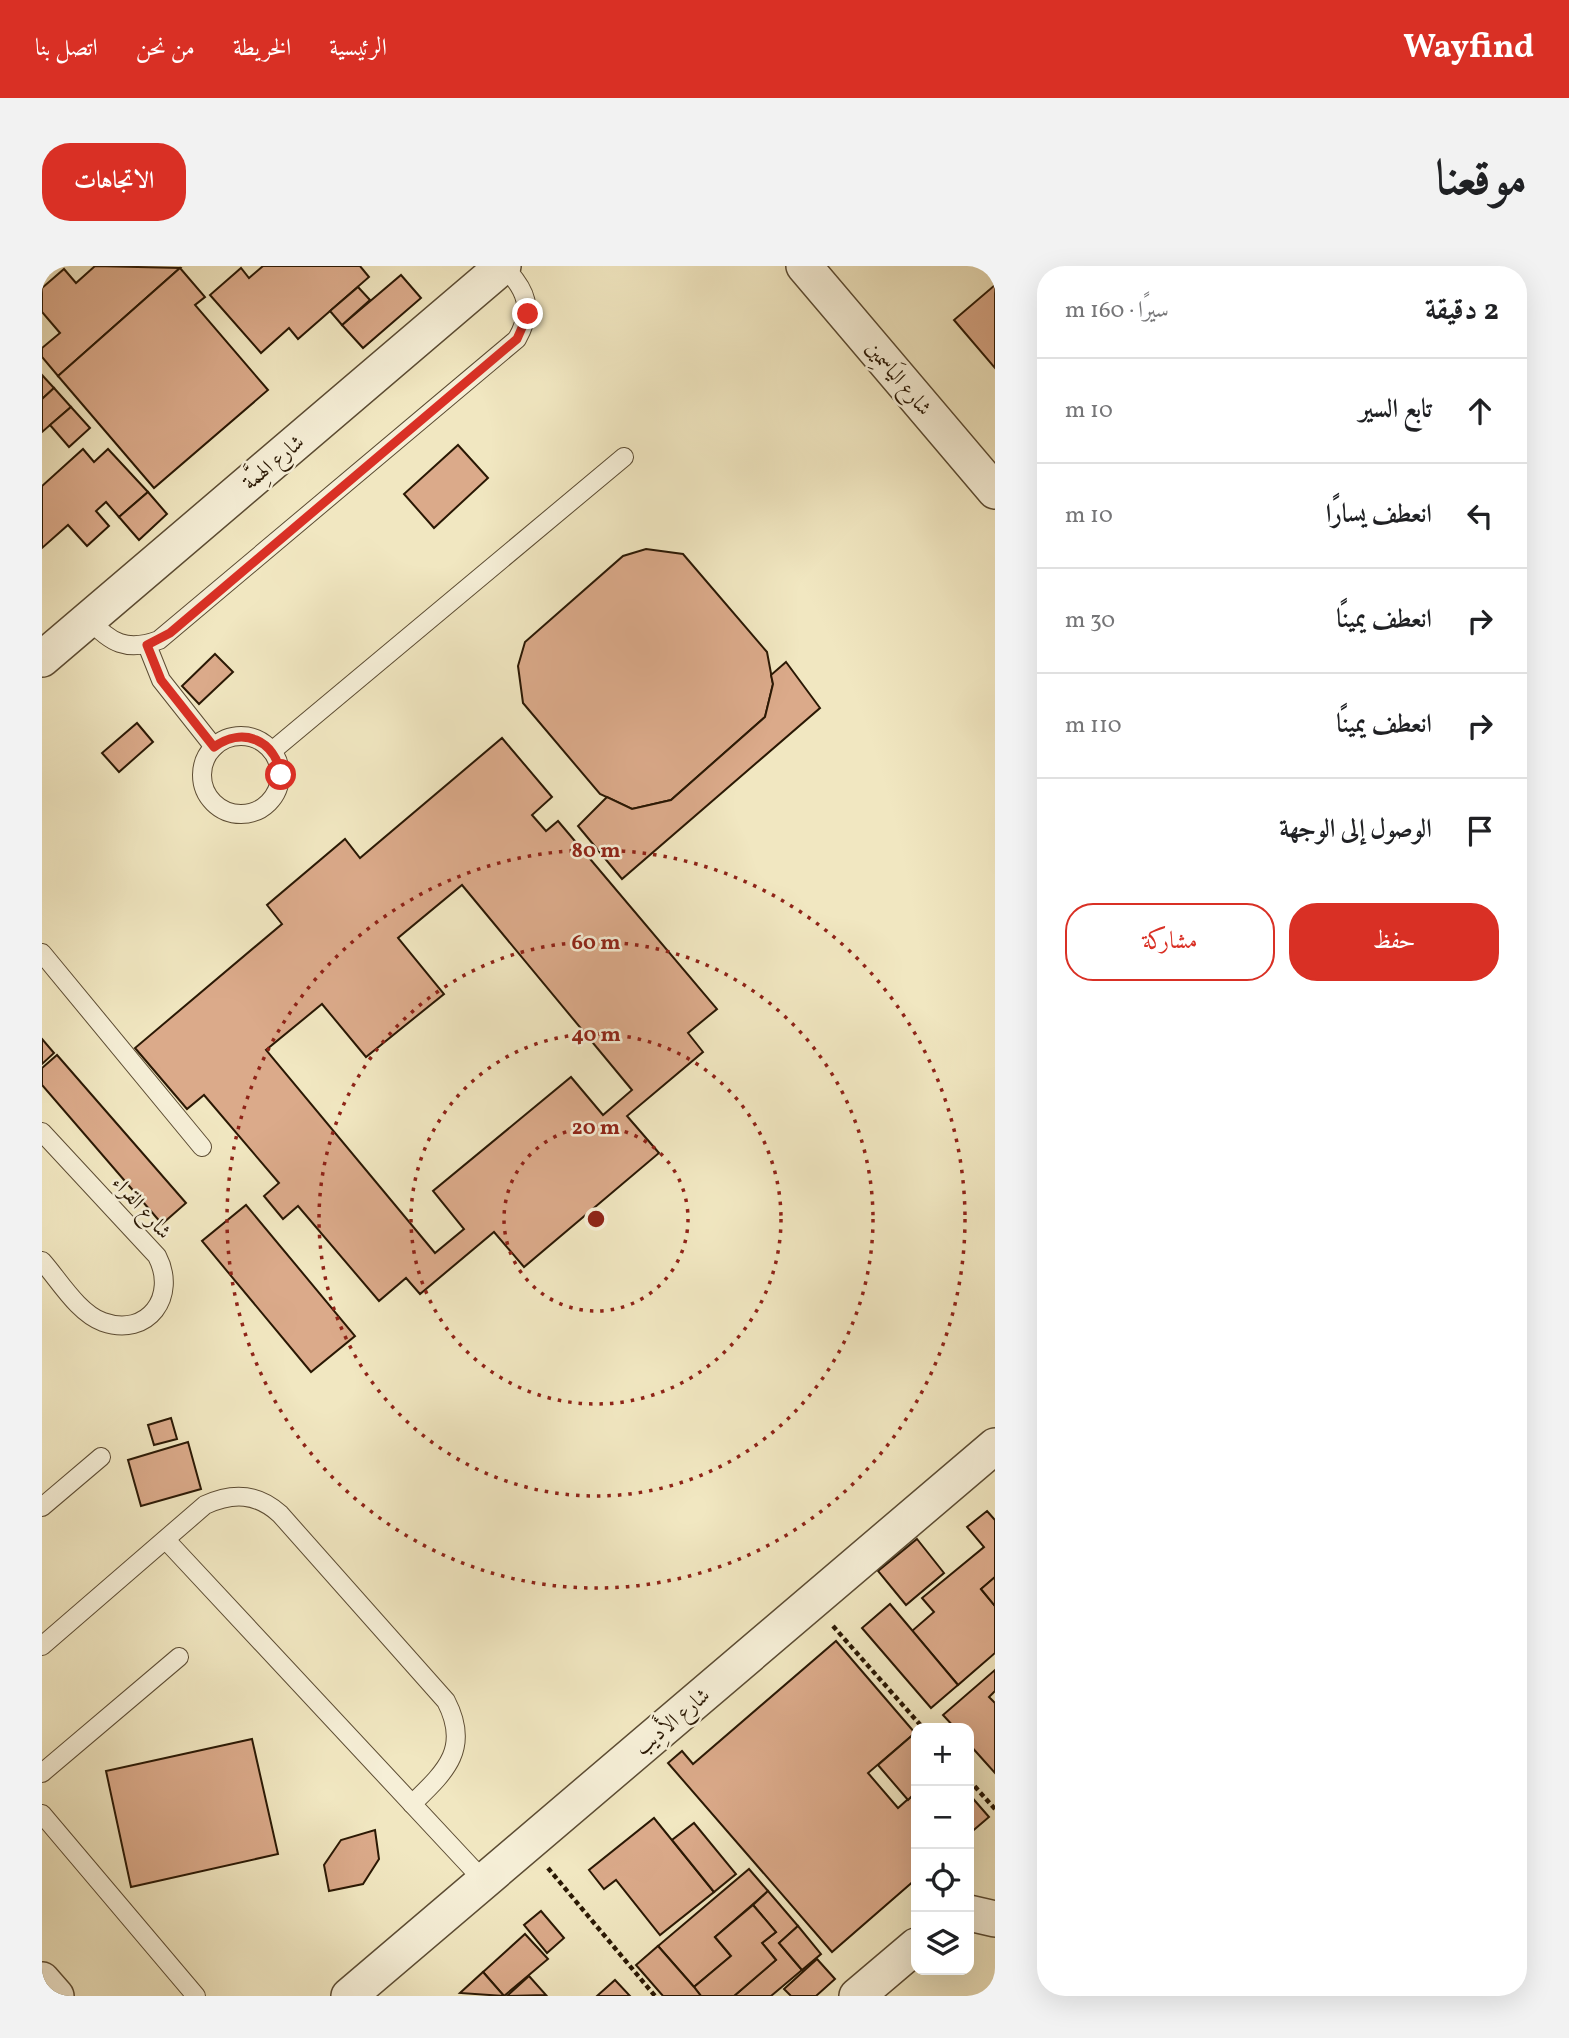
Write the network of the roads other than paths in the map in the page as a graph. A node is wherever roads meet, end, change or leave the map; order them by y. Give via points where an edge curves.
1 (503, 266) edge
2 (812, 269) edge
3 (624, 457) dead end
4 (995, 491) edge
5 (89, 619) junction
6 (147, 645) junction
7 (42, 659) edge
8 (214, 747) junction
9 (272, 751) junction
10 (42, 953) edge
11 (42, 1132) edge
12 (202, 1147) dead end
13 (42, 1261) edge
14 (995, 1446) edge
15 (100, 1457) dead end
16 (42, 1507) edge
17 (166, 1539) junction
18 (42, 1646) edge
19 (179, 1657) dead end
20 (42, 1773) edge
21 (412, 1804) junction
22 (42, 1814) edge
23 (484, 1881) junction
24 (974, 1914) edge
25 (995, 1919) edge
26 (911, 1950) edge
27 (42, 1980) edge
28 (55, 1996) edge
29 (196, 1996) edge
30 (349, 1996) edge
31 (857, 1996) edge

1 - 5 street, شارع الهِمَّة
1 - 6 lane via 519,281 527,299 528,314 517,339 170,633
2 - 4 street, شارع اليَاسمِين
3 - 9 lane
5 - 6 lane via 112,642
5 - 7 street, شارع الهِمَّة
6 - 8 lane via 161,680
8 - 9 lane via 225,739 251,737
8 - 9 lane via 206,757 202,782 215,804 238,815 263,808 279,788 281,775
10 - 12 lane
11 - 13 lane, شارع القراء via 156,1256 164,1269 164,1291 160,1303 144,1319 116,1325 86,1311
14 - 23 street, شارع الأَدِيب
15 - 16 lane
17 - 18 lane
17 - 21 lane
17 - 21 lane via 205,1505 227,1497 259,1499 280,1514 452,1713 456,1741 448,1766
19 - 20 lane
21 - 23 lane
22 - 29 lane
23 - 30 street, شارع الأَدِيب
24 - 25 street
26 - 31 street
27 - 28 street

